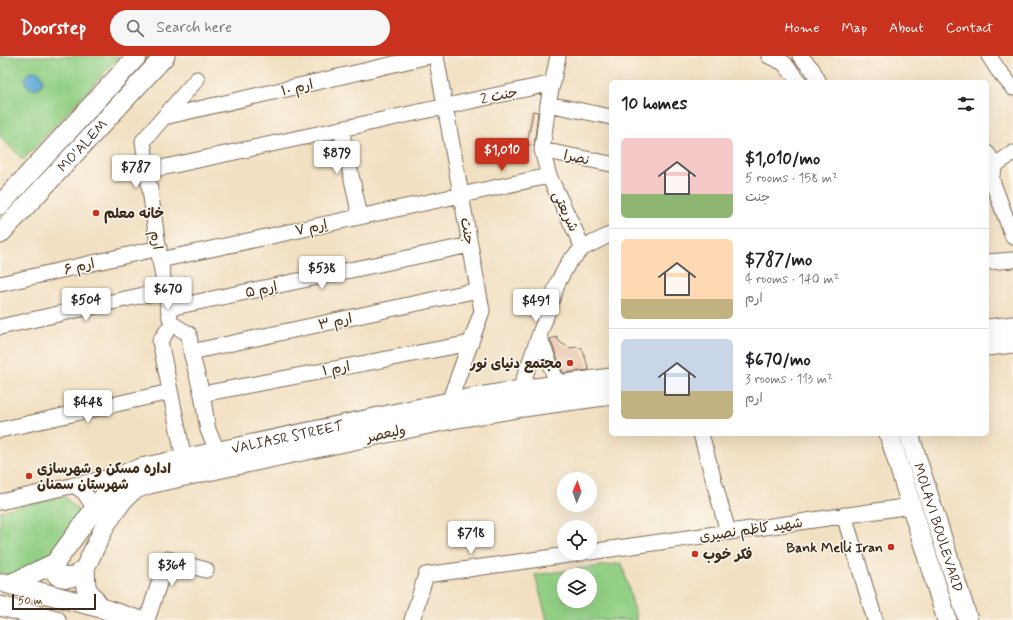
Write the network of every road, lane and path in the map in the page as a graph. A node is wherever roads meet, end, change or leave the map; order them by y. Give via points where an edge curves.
1 (137, 56) edge
2 (165, 56) edge
3 (429, 56) edge
4 (436, 56) edge
5 (558, 56) edge
6 (769, 56) edge
7 (800, 56) edge
8 (989, 56) edge
9 (197, 79) dead end
10 (797, 80) edge
11 (818, 80) edge
12 (553, 83) junction
13 (1013, 88) edge
14 (548, 104) junction
15 (445, 106) junction
16 (164, 117) junction
17 (609, 117) edge
18 (341, 129) junction
19 (542, 150) junction
20 (1013, 153) edge
21 (609, 164) edge
22 (990, 169) edge
23 (147, 171) junction
24 (550, 176) junction
25 (461, 194) junction
26 (0, 206) edge
27 (360, 216) junction
28 (0, 234) edge
29 (609, 236) edge
30 (1013, 237) edge
31 (470, 245) junction
32 (583, 248) junction
33 (160, 254) junction
34 (1013, 260) edge
35 (989, 262) edge
36 (0, 284) edge
37 (166, 290) junction
38 (478, 290) junction
39 (169, 308) junction
40 (172, 324) junction
41 (1013, 326) edge
42 (0, 327) edge
43 (989, 330) edge
44 (539, 336) junction
45 (471, 343) junction
46 (1013, 343) edge
47 (989, 346) edge
48 (191, 352) junction
49 (609, 379) edge
50 (170, 392) junction
51 (202, 394) junction
52 (560, 394) junction
53 (609, 395) edge
54 (522, 399) junction
55 (449, 402) junction
56 (0, 430) edge
57 (702, 436) edge
58 (890, 436) edge
59 (910, 436) edge
60 (218, 452) junction
61 (184, 459) junction
62 (125, 474) junction
63 (74, 485) junction
64 (0, 502) edge
65 (911, 506) junction
66 (95, 509) junction
67 (844, 515) junction
68 (728, 532) junction
69 (597, 551) edge
70 (557, 557) edge
71 (55, 563) junction
72 (85, 568) junction
73 (206, 570) dead end
74 (5, 583) edge
75 (0, 606) edge
76 (101, 608) junction
77 (56, 620) edge
78 (138, 620) edge
79 (147, 620) edge
80 (412, 620) edge
81 (875, 620) edge
82 (948, 620) edge
83 (968, 620) edge

1 - 26 main road, MO'ALEM
2 - 28 main road, MO'ALEM
3 - 16 street, ارم ۱۰
4 - 15 street, جنت
5 - 12 street, شریعتی
6 - 10 street via 784,63
7 - 11 street
8 - 13 street
9 - 16 street, ارم
12 - 14 street, شریعتی
12 - 15 street, جنت 2
14 - 17 street
14 - 19 street, شریعتی
15 - 18 street, جنت 2
15 - 25 street, جنت
16 - 23 street, ارم via 143,141
18 - 23 street, جنت 2
18 - 27 street
19 - 21 street, نصرا
19 - 24 street, شریعتی
20 - 22 street
22 - 30 street
23 - 33 street, ارم
24 - 25 street, اِرم ۷
24 - 32 street, شریعتی
25 - 27 street, اِرم ۷
25 - 31 street, جنت
27 - 33 street, اِرم ۷
29 - 32 street, شریعتی
31 - 38 street, جنت
31 - 39 street, اِرم ۵
32 - 44 street, شریعتی via 569,262 558,282
33 - 36 street, ارم ۶
33 - 37 street, ارم
34 - 35 street
37 - 39 street, ارم
37 - 42 street
38 - 45 street, جنت via 482,311
38 - 48 street, ارم ۳
39 - 40 street, ارم
40 - 48 street via 189,334
40 - 50 street via 160,340
41 - 43 main road
44 - 52 street
44 - 54 street, شریعتی
45 - 51 street, ارم ۱
45 - 55 street, جنت
46 - 47 main road
48 - 51 street
49 - 52 main road
50 - 56 street
50 - 61 street
51 - 60 street via 208,430
52 - 53 main road, ولیعصر
52 - 54 main road, ولیعصر
54 - 55 main road, VALIASR STREET
54 - 72 main road, ولیعصر via 452,419 149,484 133,490 106,524
55 - 60 main road, VALIASR STREET
57 - 68 street
58 - 65 main road, MOLAVI BOULEVARD
59 - 83 main road, MOLAVI BOULEVARD
60 - 61 main road, VALIASR STREET
61 - 62 main road, VALIASR STREET
62 - 63 street
62 - 66 main road, VALIASR STREET via 112,485
63 - 64 street
63 - 66 street via 84,492
65 - 67 street, شهید کاظم نصیری
65 - 82 main road, MOLAVI BOULEVARD
66 - 71 main road, VALIASR STREET
67 - 68 street, شهید کاظم نصیری
67 - 81 street
68 - 69 street, شهید کاظم نصیری
70 - 80 street via 426,576
71 - 72 main road via 54,570 58,576 65,578 75,577
71 - 74 main road, VALIASR STREET
72 - 76 main road, ولیعصر via 86,588
73 - 79 street via 167,559
74 - 76 main road
75 - 77 main road
76 - 78 main road

